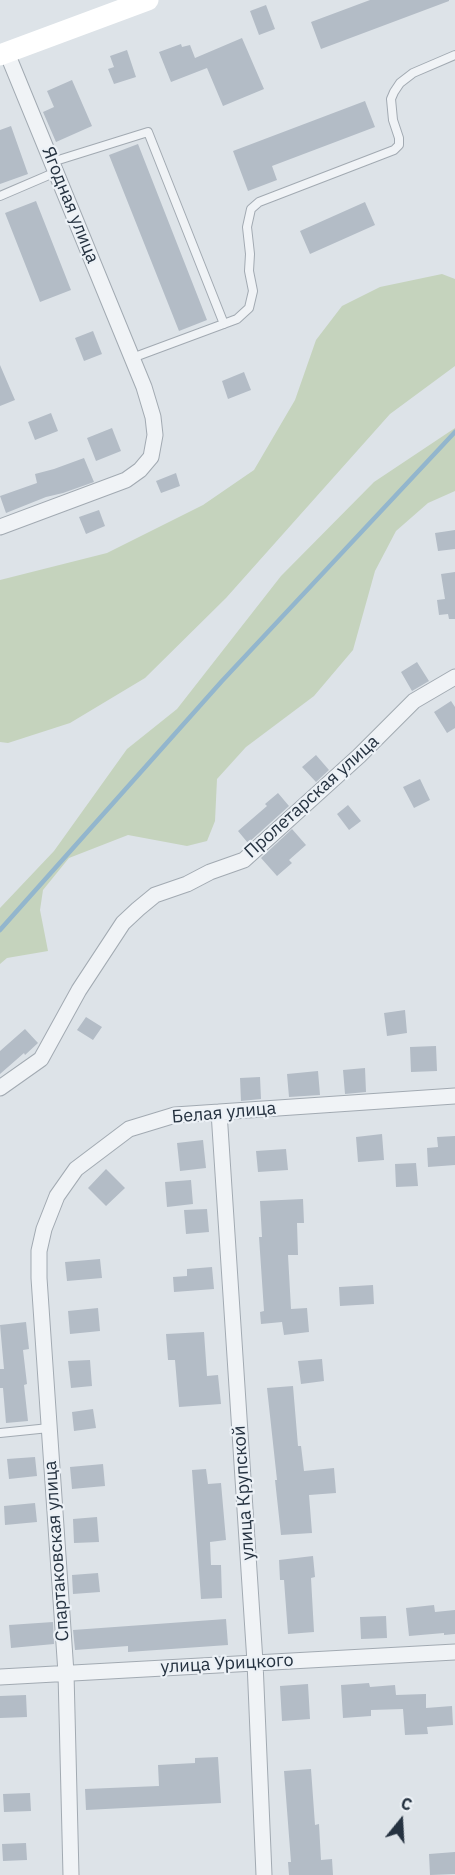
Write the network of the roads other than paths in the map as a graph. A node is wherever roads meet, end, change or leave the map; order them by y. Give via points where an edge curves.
1 (148, 0) edge
2 (4, 54) edge
3 (455, 55) edge
4 (54, 167) junction
5 (0, 196) edge
6 (224, 324) junction
7 (132, 358) junction
8 (0, 527) edge
9 (455, 677) edge
10 (0, 1088) edge
11 (455, 1096) edge
12 (219, 1112) junction
13 (44, 1229) joint
14 (48, 1428) junction
15 (0, 1433) edge
16 (455, 1652) edge
17 (255, 1662) junction
18 (66, 1673) junction
19 (0, 1677) edge
20 (71, 1875) edge
21 (264, 1875) edge

1 - 2 main road
2 - 4 street, Ягодная улица
3 - 6 lane via 413,73 394,92 393,120 399,138 394,150 259,201 251,210 247,227 253,291 249,308
4 - 5 lane
4 - 6 lane via 148,132
4 - 7 street, Ягодная улица
6 - 7 lane
7 - 8 street, Ягодная улица via 153,417 151,457 126,480
9 - 10 street, Пролетарская улица via 414,701 244,860 155,895 138,909 123,923 79,990 41,1059
11 - 12 street, Белая улица
12 - 13 street, Белая улица via 175,1115 129,1129 76,1169 57,1196
12 - 17 street, улица Крупской
13 - 14 street, Спартаковская улица via 39,1278
14 - 15 lane
14 - 18 street, Спартаковская улица
16 - 17 street, улица Урицкого
17 - 18 street, улица Урицкого
17 - 21 street, улица Крупской
18 - 19 street, улица Урицкого
18 - 20 street, Спартаковская улица

